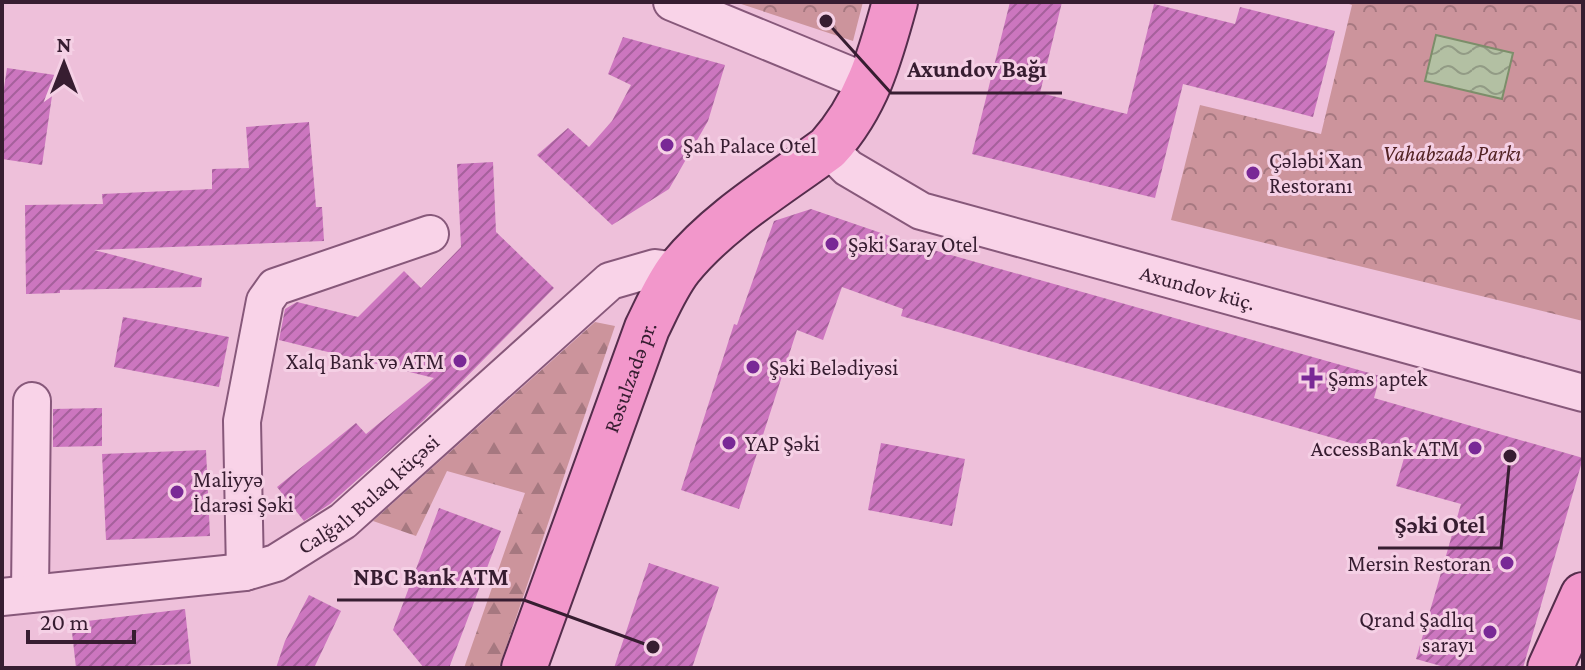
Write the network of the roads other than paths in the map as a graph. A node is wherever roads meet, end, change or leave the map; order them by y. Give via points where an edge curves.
1 (672, 2) edge
2 (895, 2) edge
3 (871, 84) junction
4 (828, 148) junction
5 (430, 234) dead end
6 (677, 271) junction
7 (1583, 393) edge
8 (32, 401) dead end
9 (245, 572) junction
10 (1583, 595) edge
11 (16, 596) edge
12 (524, 668) edge
13 (1550, 668) edge

1 - 3 street
2 - 3 main road, Rəsulzadə pr.
3 - 4 main road, Rəsulzadə pr.
4 - 6 main road, Rəsulzadə pr. via 704,242
4 - 7 street, Axundov küç. via 848,168 921,211
5 - 9 street via 275,287 265,301 242,421
6 - 9 street, Calğalı Bulaq küçəsi via 655,268 610,281 343,521 276,563
6 - 12 main road, Rəsulzadə pr. via 647,328
8 - 11 street
9 - 11 street, Calğalı Bulaq küçəsi
10 - 13 main road

